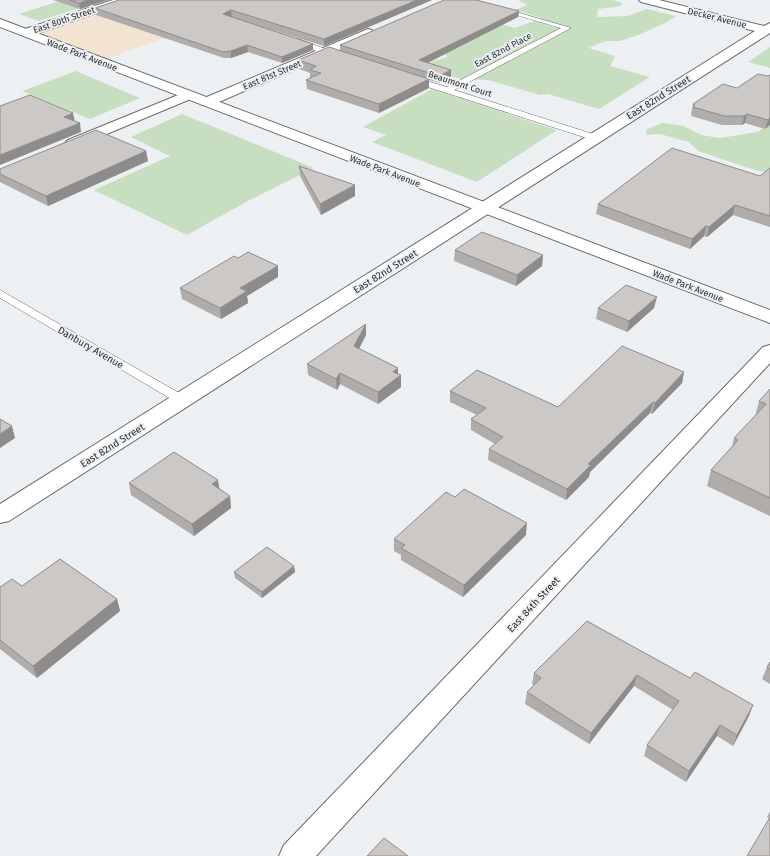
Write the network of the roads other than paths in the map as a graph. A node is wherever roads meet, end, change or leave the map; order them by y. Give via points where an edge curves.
1 (124, 0) edge
2 (467, 0) edge
3 (645, 0) edge
4 (664, 2) edge
5 (2, 25) edge
6 (383, 27) edge
7 (768, 28) edge
8 (26, 33) junction
9 (289, 39) edge
10 (326, 51) junction
11 (344, 57) edge
12 (403, 76) edge
13 (448, 90) junction
14 (188, 95) junction
15 (207, 102) junction
16 (593, 138) junction
17 (58, 149) edge
18 (483, 209) junction
19 (0, 293) edge
20 (770, 317) edge
21 (770, 351) edge
22 (182, 400) junction
23 (0, 515) edge
24 (295, 856) edge

1 - 8 street, East 80th Street
2 - 13 lane, East 82nd Place via 567,28
3 - 4 street, Decker Avenue
4 - 7 street, Decker Avenue
5 - 8 street, Wade Park Avenue
6 - 10 street, East 81st Street
7 - 16 street, East 82nd Street
8 - 14 street, Wade Park Avenue
9 - 10 lane
10 - 11 lane
10 - 15 street, East 81st Street
12 - 13 lane, Beaumont Court
13 - 16 lane, Beaumont Court
14 - 15 street, Wade Park Avenue
14 - 17 street
15 - 18 street, Wade Park Avenue
16 - 18 street, East 82nd Street
18 - 20 street, Wade Park Avenue
18 - 22 street, East 82nd Street
19 - 22 lane, Danbury Avenue
21 - 24 street, East 84th Street
22 - 23 street, East 82nd Street

